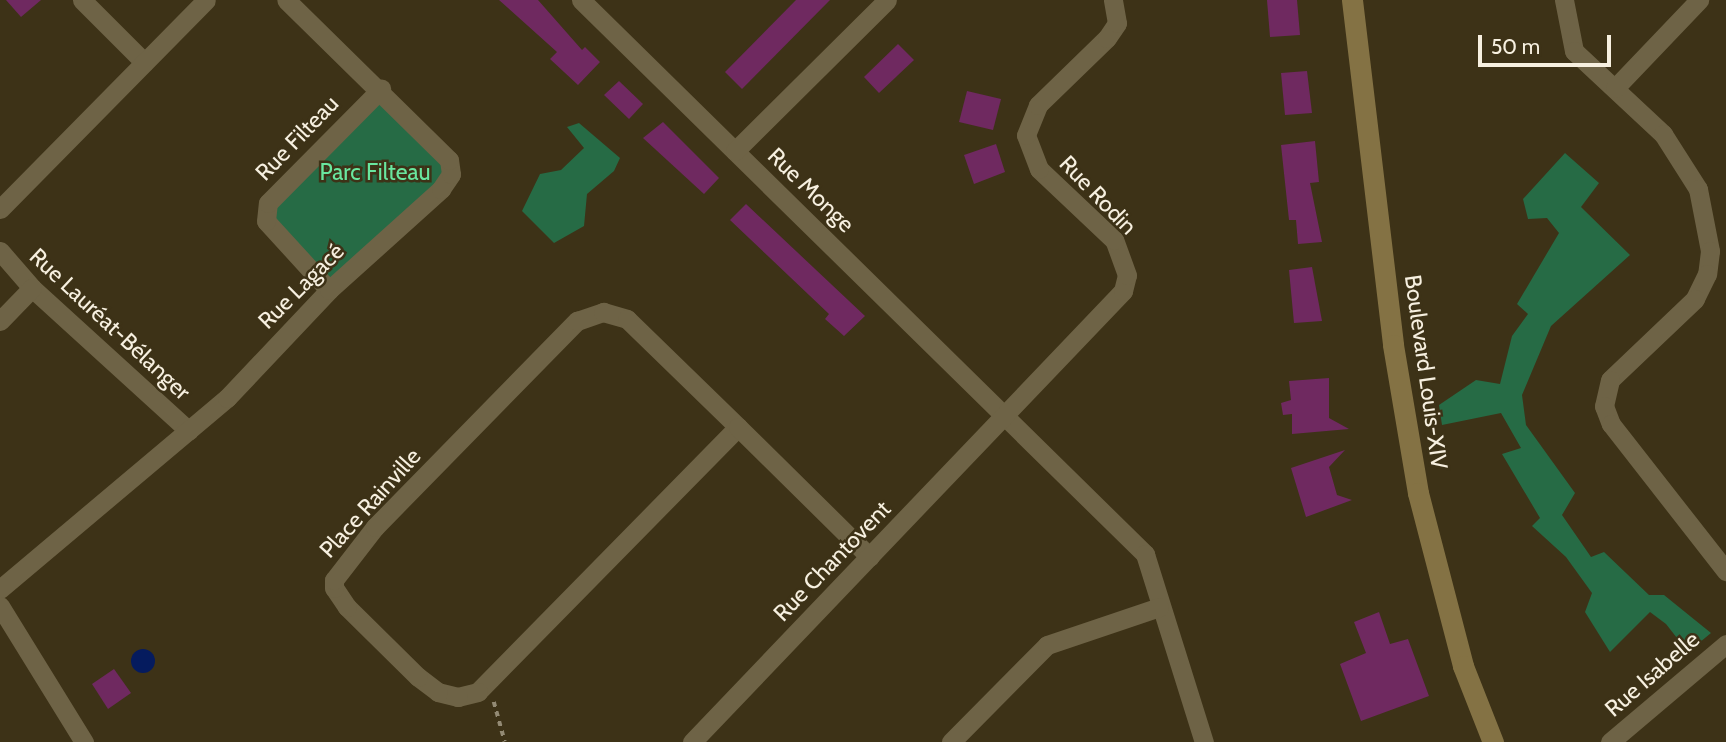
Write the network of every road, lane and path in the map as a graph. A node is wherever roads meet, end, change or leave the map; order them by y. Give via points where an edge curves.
1 (82, 0) edge
2 (206, 0) edge
3 (286, 0) edge
4 (581, 0) edge
5 (887, 0) edge
6 (1113, 0) edge
7 (1352, 0) edge
8 (1564, 0) edge
9 (1699, 0) edge
10 (144, 62) junction
11 (1615, 88) junction
12 (381, 89) junction
13 (735, 151) junction
14 (0, 209) edge
15 (0, 251) edge
16 (32, 288) junction
17 (329, 290) junction
18 (0, 321) edge
19 (1006, 414) junction
20 (738, 427) junction
21 (189, 431) junction
22 (870, 557) junction
23 (1726, 571) edge
24 (0, 589) edge
25 (0, 606) edge
26 (1159, 607) junction
27 (1726, 644) edge
28 (488, 687) junction
29 (84, 742) edge
30 (505, 742) edge
31 (692, 742) edge
32 (951, 742) edge
33 (1204, 742) edge
34 (1493, 742) edge
35 (1611, 742) edge

1 - 10 street
2 - 10 street
3 - 12 street, Rue Lagacé
4 - 13 street, Rue Monge
5 - 13 street
6 - 19 street, Rue Rodin via 1116,23 1107,38 1038,106 1026,135 1039,169 1114,240 1127,275 1123,291
7 - 34 main road, Boulevard Louis-XIV via 1393,345 1418,494 1463,666
8 - 11 street via 1574,51
9 - 11 street
10 - 14 street
11 - 23 street via 1663,134 1683,162 1698,189 1710,251 1707,274 1695,299 1610,380 1604,406 1611,424
12 - 17 street, Rue Filteau via 268,203 266,221
12 - 17 street, Rue Lagacé via 449,160 451,174
13 - 19 street, Rue Monge
15 - 16 street, Rue Lauréat-Bélanger
16 - 18 street
16 - 21 street, Rue Lauréat-Bélanger
17 - 21 street, Rue Lagacé via 227,398
19 - 22 street, Rue Chantovent
19 - 26 street, Rue Monge via 1145,554
20 - 22 street, Place Rainville
20 - 28 street
20 - 28 street, Place Rainville via 627,319 613,313 591,314 577,321 375,527 334,580 340,598 438,692 458,697
21 - 24 street, Rue Lagacé
22 - 31 street, Rue Chantovent
25 - 29 street
26 - 32 street via 1047,645
26 - 33 street, Rue Monge
27 - 35 street, Rue Isabelle
28 - 30 path

